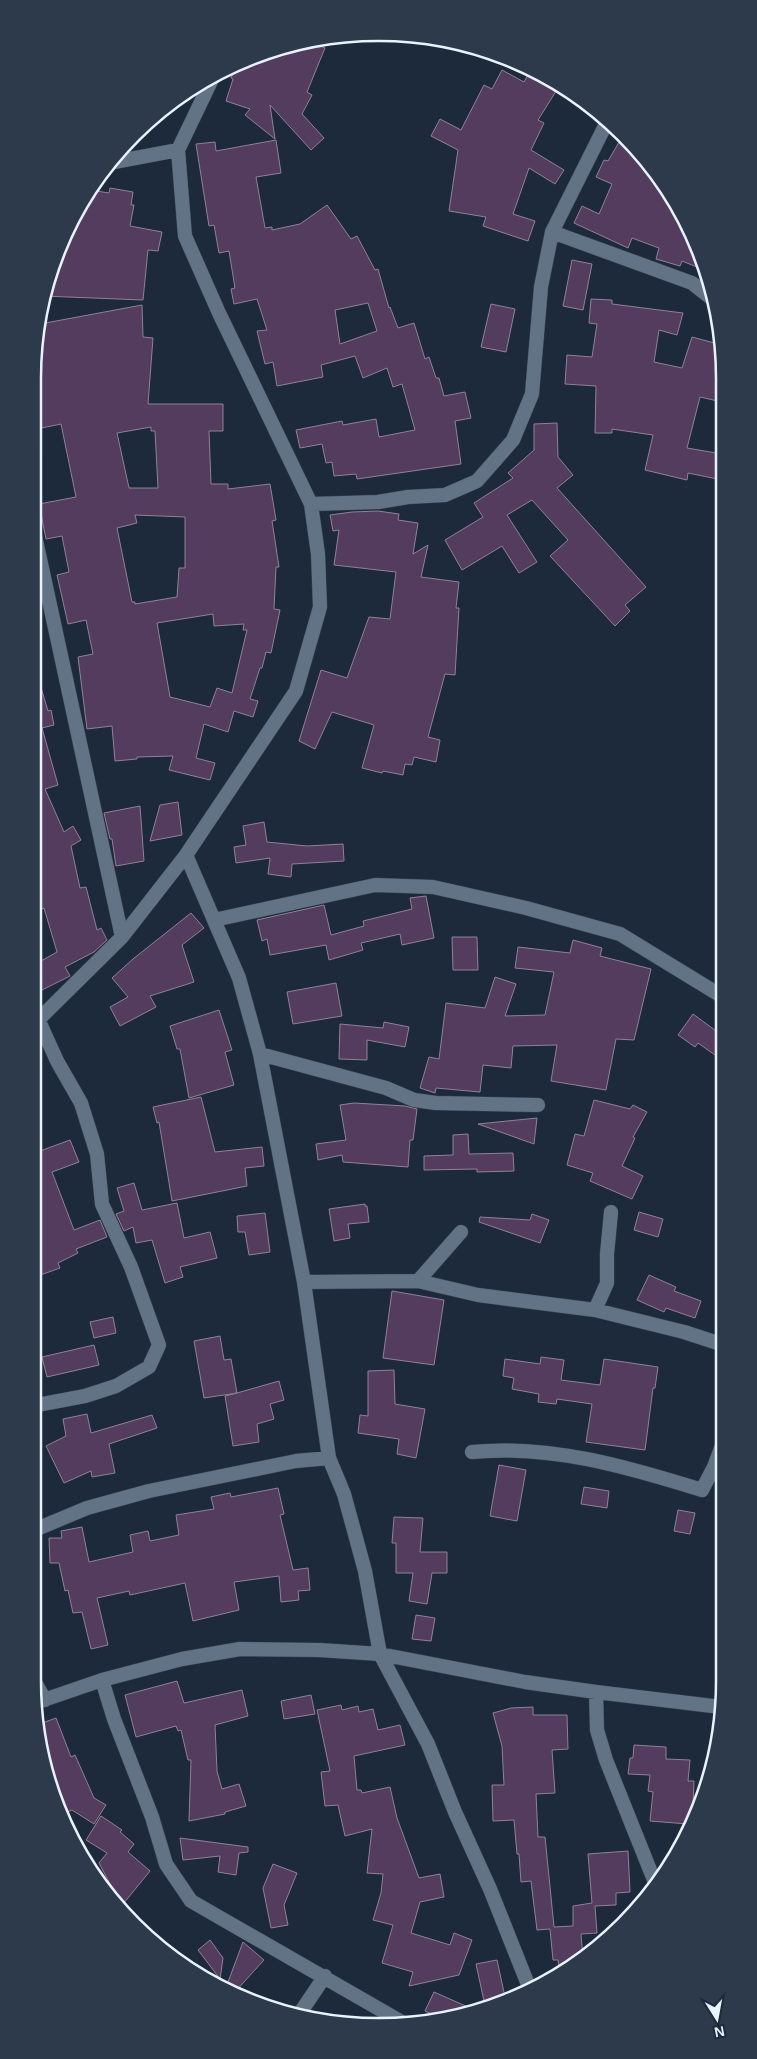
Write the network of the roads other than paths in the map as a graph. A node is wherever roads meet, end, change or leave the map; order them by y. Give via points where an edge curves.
1 (208, 87) edge
2 (604, 128) edge
3 (178, 150) junction
4 (121, 161) edge
5 (552, 232) junction
6 (704, 293) edge
7 (311, 504) junction
8 (41, 564) edge
9 (186, 855) junction
10 (214, 920) junction
11 (122, 937) junction
12 (716, 993) edge
13 (41, 1014) edge
14 (41, 1031) edge
15 (260, 1054) junction
16 (538, 1105) dead end
17 (611, 1212) dead end
18 (461, 1232) dead end
19 (418, 1281) junction
20 (304, 1282) junction
21 (595, 1310) junction
22 (716, 1342) edge
23 (41, 1404) edge
24 (472, 1452) dead end
25 (329, 1458) junction
26 (716, 1462) edge
27 (41, 1527) edge
28 (380, 1654) junction
29 (102, 1680) junction
30 (596, 1692) junction
31 (42, 1700) edge
32 (715, 1705) edge
33 (653, 1877) edge
34 (324, 1976) junction
35 (527, 1984) edge
36 (303, 2009) edge
37 (395, 2017) edge

1 - 3 street
2 - 5 street
3 - 4 street
3 - 7 street via 185,236
5 - 6 street via 692,283
5 - 7 street via 541,287 532,394 513,440 477,481 445,495
7 - 9 street via 318,554 320,607 296,691
8 - 11 street
9 - 10 street
9 - 11 street
10 - 12 street via 375,885 433,886 620,934
10 - 15 street via 239,978
11 - 13 street
14 - 23 street via 81,1103 97,1154 102,1204 131,1267 159,1345 149,1367 116,1386
15 - 16 street via 386,1088 414,1100
15 - 20 street
17 - 21 street via 607,1283
18 - 19 street
19 - 20 street
19 - 21 street via 478,1295
20 - 25 street
21 - 22 street
24 - 26 street via 548,1453 641,1471 702,1490
25 - 27 street via 296,1461 149,1491 87,1508
25 - 28 street via 344,1494 365,1571
28 - 29 street via 240,1649 182,1659
28 - 30 street
28 - 35 street via 428,1744
29 - 31 street
29 - 34 street via 166,1864 192,1901
30 - 32 street
30 - 33 street via 596,1730
34 - 36 street
34 - 37 street

